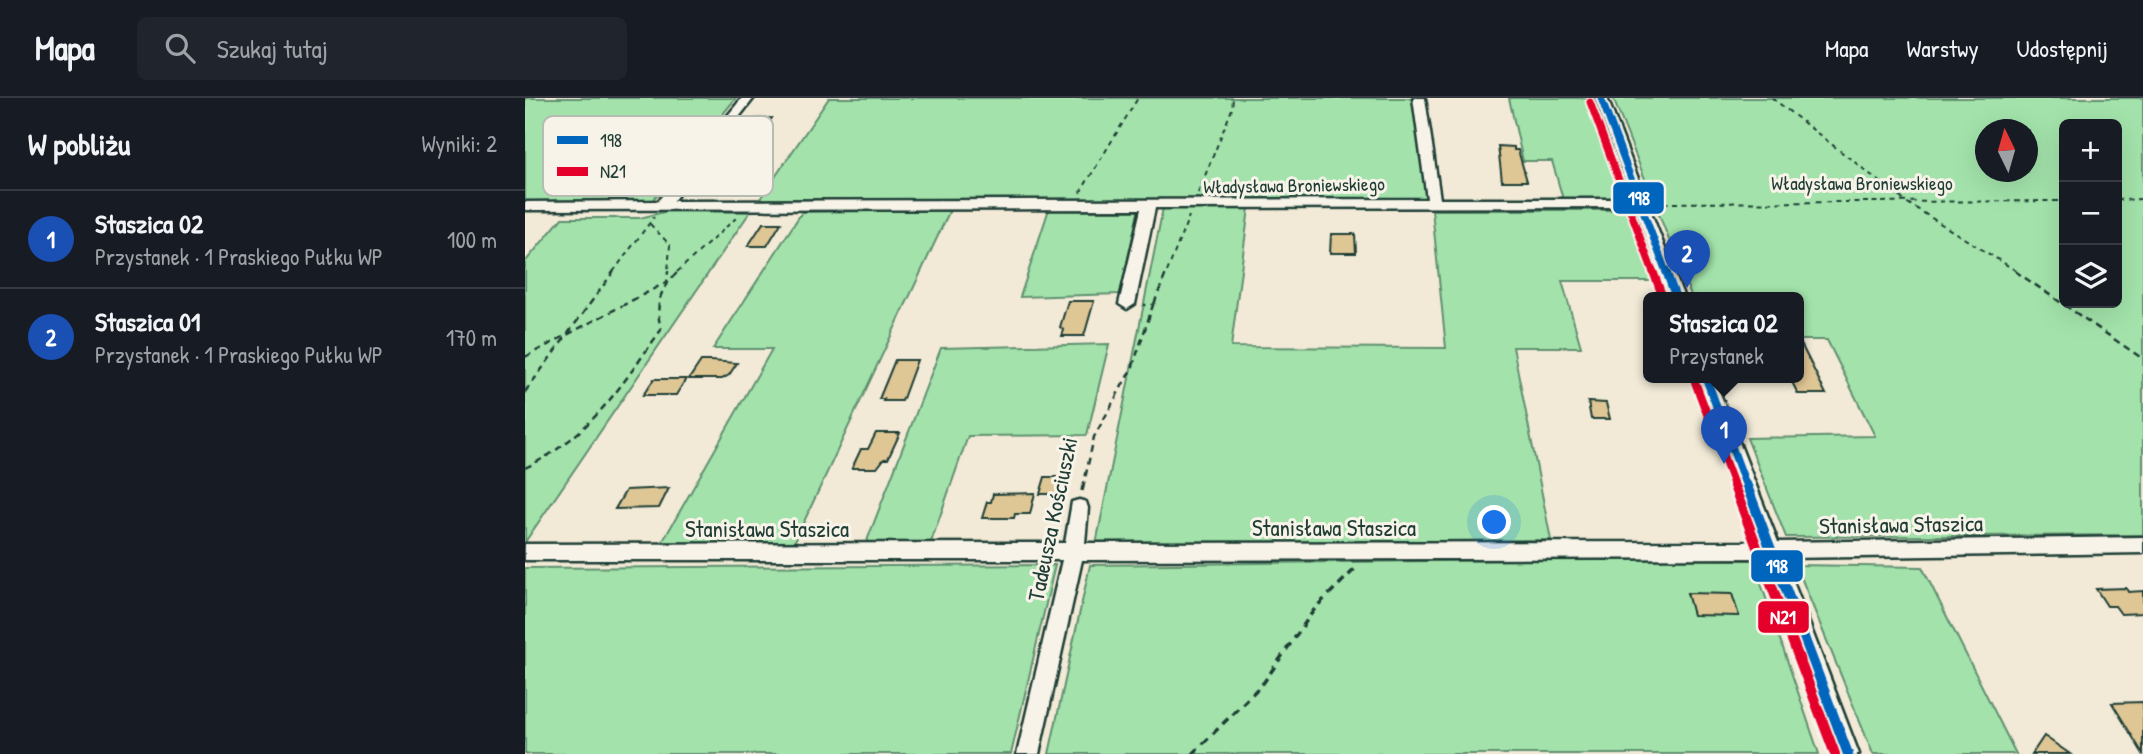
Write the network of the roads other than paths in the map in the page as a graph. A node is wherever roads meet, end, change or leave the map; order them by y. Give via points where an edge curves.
1 (748, 98) edge
2 (1419, 98) edge
3 (1601, 98) edge
4 (734, 116) edge
5 (670, 196) edge
6 (1434, 203) junction
7 (1641, 203) junction
8 (525, 206) edge
9 (662, 206) junction
10 (1149, 206) junction
11 (1674, 292) edge
12 (1128, 304) road end
13 (1708, 383) edge
14 (1079, 508) road end
15 (2143, 545) edge
16 (1771, 549) junction
17 (525, 552) edge
18 (1073, 552) junction
19 (1028, 754) edge
20 (1848, 754) edge

1 - 4 street
2 - 6 street
3 - 7 street
5 - 9 street
6 - 7 street, Władysława Broniewskiego
6 - 10 street, Władysława Broniewskiego
7 - 11 street
8 - 9 street, Władysława Broniewskiego
9 - 10 street, Władysława Broniewskiego
10 - 12 street
13 - 16 street
14 - 18 street, Tadeusza Kościuszki
15 - 16 street, Stanisława Staszica
16 - 18 street, Stanisława Staszica
16 - 20 street
17 - 18 street, Stanisława Staszica
18 - 19 street, Tadeusza Kościuszki

